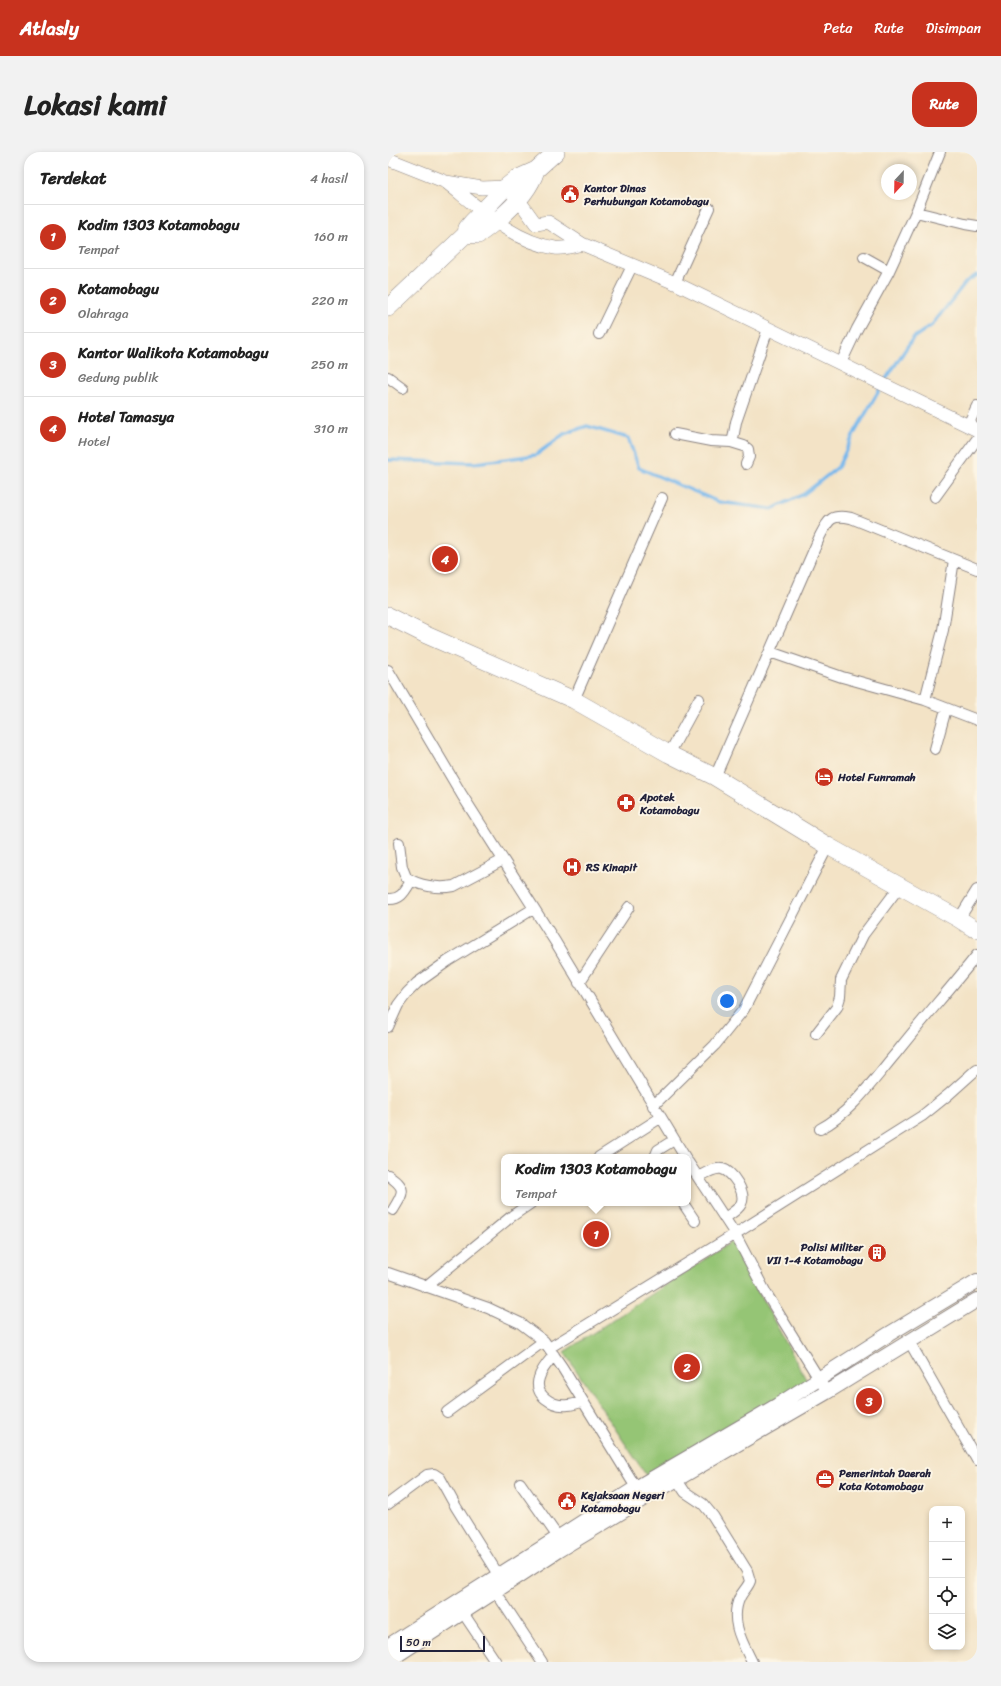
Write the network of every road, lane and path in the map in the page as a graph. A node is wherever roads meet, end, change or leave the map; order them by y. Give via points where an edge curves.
1 (556, 152) edge
2 (940, 152) edge
3 (388, 159) edge
4 (536, 170) junction
5 (446, 182) junction
6 (506, 187) junction
7 (518, 199) junction
8 (709, 208) dead end
9 (916, 212) junction
10 (489, 216) junction
11 (977, 226) edge
12 (582, 244) junction
13 (864, 257) dead end
14 (632, 266) junction
15 (889, 271) junction
16 (675, 284) junction
17 (388, 308) edge
18 (768, 329) junction
19 (599, 334) dead end
20 (841, 363) junction
21 (388, 377) edge
22 (403, 388) dead end
23 (977, 406) edge
24 (973, 427) edge
25 (675, 434) dead end
26 (977, 439) edge
27 (731, 442) junction
28 (746, 464) dead end
29 (935, 497) dead end
30 (662, 498) dead end
31 (954, 560) junction
32 (977, 569) edge
33 (388, 616) edge
34 (770, 652) junction
35 (388, 670) edge
36 (699, 699) dead end
37 (574, 700) junction
38 (926, 700) junction
39 (946, 709) junction
40 (977, 720) edge
41 (935, 749) dead end
42 (670, 754) junction
43 (716, 777) junction
44 (399, 844) dead end
45 (828, 846) junction
46 (503, 860) junction
47 (411, 881) junction
48 (900, 886) junction
49 (977, 890) edge
50 (388, 899) edge
51 (629, 907) dead end
52 (533, 909) junction
53 (972, 927) edge
54 (977, 955) edge
55 (579, 983) junction
56 (388, 1027) edge
57 (816, 1034) dead end
58 (977, 1069) edge
59 (653, 1106) junction
60 (660, 1118) junction
61 (820, 1129) dead end
62 (674, 1140) junction
63 (604, 1154) edge
64 (656, 1154) edge
65 (683, 1154) edge
66 (691, 1166) edge
67 (388, 1175) edge
68 (698, 1177) junction
69 (527, 1206) edge
70 (685, 1206) edge
71 (392, 1210) dead end
72 (725, 1218) junction
73 (695, 1221) dead end
74 (735, 1234) junction
75 (388, 1273) edge
76 (977, 1281) edge
77 (425, 1287) junction
78 (977, 1300) edge
79 (909, 1341) junction
80 (549, 1348) junction
81 (819, 1379) junction
82 (827, 1392) junction
83 (583, 1401) junction
84 (447, 1412) dead end
85 (973, 1444) edge
86 (977, 1460) edge
87 (677, 1480) junction
88 (520, 1483) dead end
89 (640, 1493) junction
90 (388, 1504) edge
91 (558, 1537) junction
92 (499, 1576) junction
93 (496, 1592) junction
94 (459, 1608) junction
95 (388, 1646) edge
96 (389, 1661) edge
97 (496, 1662) edge
98 (542, 1662) edge
99 (752, 1662) edge

1 - 4 highway
2 - 9 street
3 - 5 street
4 - 6 highway via 516,179
4 - 7 highway via 525,194
5 - 6 street via 482,188
5 - 10 street
6 - 7 street
6 - 10 highway
7 - 10 highway
7 - 12 street via 536,224 548,222
8 - 16 street
9 - 11 street
9 - 15 street
10 - 12 street via 524,239 556,248
10 - 17 highway via 467,228 466,234
12 - 14 street
13 - 15 street
14 - 16 street
14 - 19 street
15 - 20 street
16 - 18 street
18 - 20 street
18 - 27 street
20 - 24 street
21 - 22 street
23 - 24 street
25 - 27 street
26 - 29 street
27 - 28 street via 748,449 749,457
30 - 37 street
31 - 32 street
31 - 34 street via 851,518 833,517 820,536
31 - 38 street via 943,630
33 - 37 highway
34 - 38 street via 842,677
34 - 43 street
35 - 46 street
36 - 42 street
37 - 42 highway
38 - 39 street
39 - 40 street
39 - 41 street
42 - 43 highway
43 - 45 highway
44 - 47 street via 402,867 406,877
45 - 48 highway
45 - 59 street via 744,1009 715,1044
46 - 47 street via 454,886 445,888
46 - 52 street
47 - 50 street via 402,896 394,900
48 - 53 highway
48 - 57 street via 863,935 841,980 837,1007
49 - 53 street
51 - 55 street
52 - 55 street
52 - 56 street via 417,983 406,993
54 - 61 street via 871,1084 843,1113
55 - 59 street
58 - 74 street via 922,1116
59 - 60 street
60 - 62 street
60 - 63 street
62 - 64 street via 658,1150
62 - 65 street
66 - 68 street
67 - 71 street via 399,1183 402,1189 400,1198
68 - 72 street
68 - 72 street via 721,1169 729,1172 739,1186 743,1196 742,1202
69 - 77 street
70 - 73 street
72 - 74 street
74 - 80 street
74 - 81 street via 766,1293
75 - 77 street
76 - 81 main road
77 - 80 street via 488,1308 520,1323
78 - 79 main road
79 - 82 main road
79 - 85 street
80 - 83 street
80 - 83 street via 539,1378 540,1392 548,1401 557,1404 567,1406
80 - 84 street
81 - 82 street
81 - 89 main road
82 - 87 main road
83 - 89 street
85 - 86 street
87 - 89 main road
87 - 99 street via 685,1492 703,1504 747,1571 750,1581 740,1596 736,1626
88 - 91 street
89 - 91 main road
89 - 93 main road
90 - 92 street via 427,1475 434,1474 440,1478
91 - 92 main road
92 - 94 main road
93 - 94 main road
93 - 98 street
94 - 95 main road
94 - 96 main road
94 - 97 street

